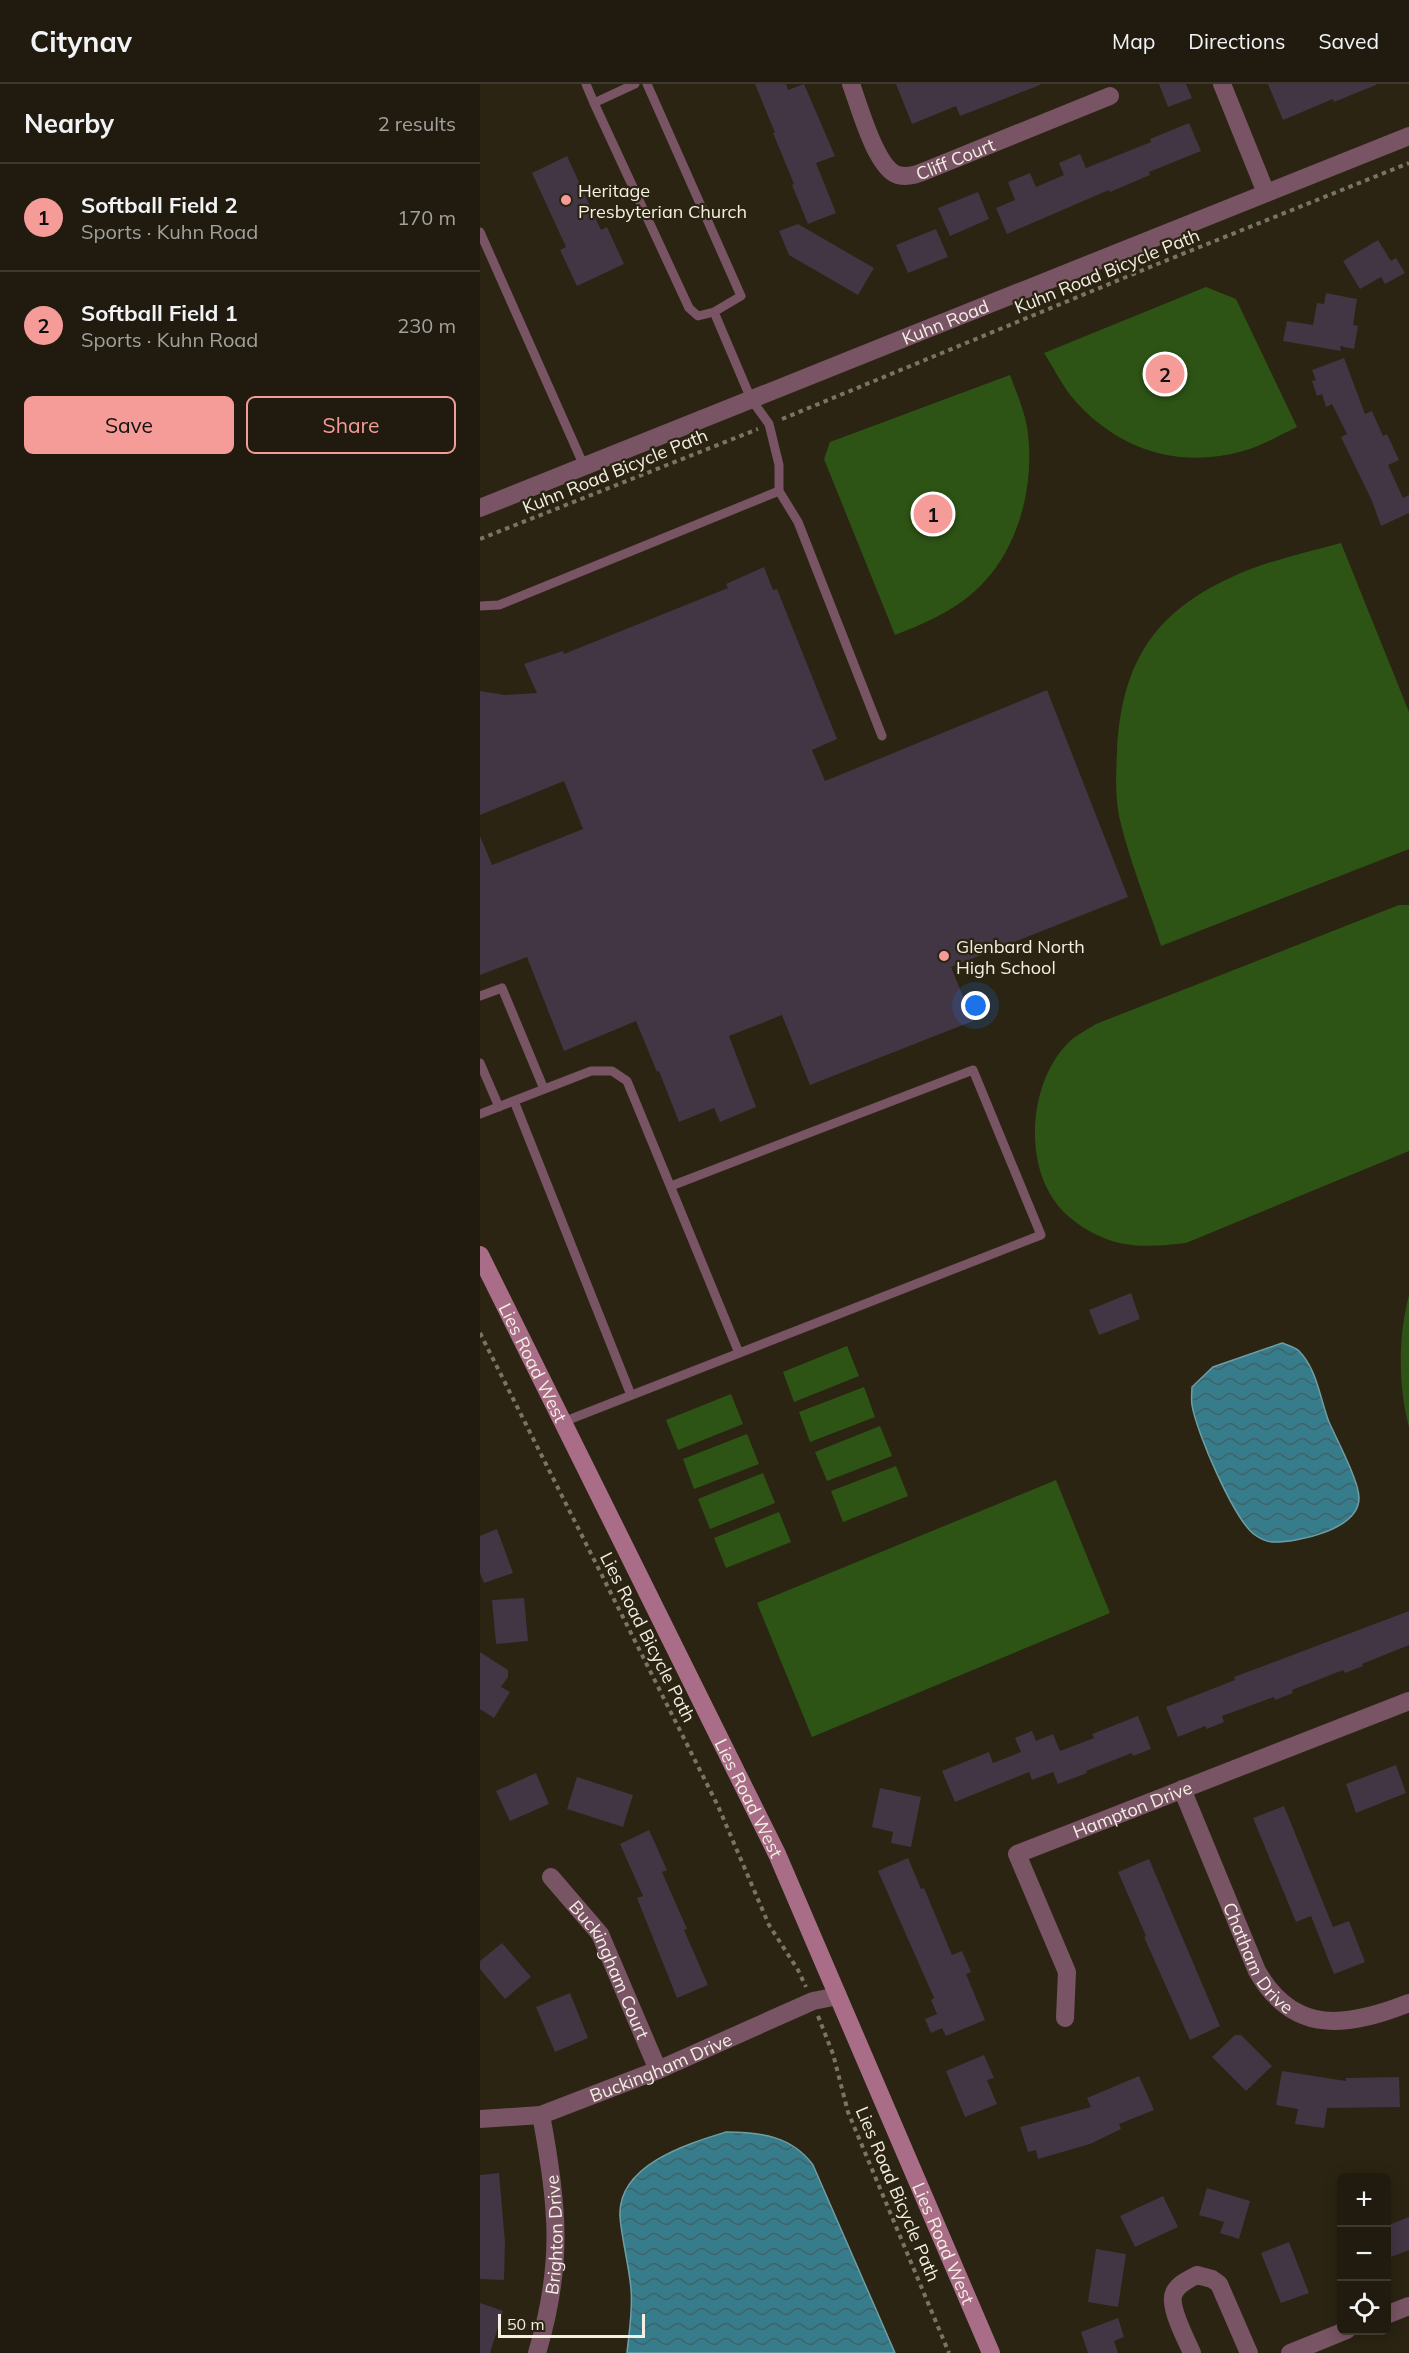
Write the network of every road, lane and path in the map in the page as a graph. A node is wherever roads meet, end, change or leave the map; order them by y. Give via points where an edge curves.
1 (586, 84) edge
2 (635, 84) edge
3 (647, 84) edge
4 (851, 84) edge
5 (1222, 84) edge
6 (1110, 96) dead end
7 (594, 103) junction
8 (1409, 136) edge
9 (1409, 163) edge
10 (1266, 193) junction
11 (480, 232) edge
12 (714, 312) junction
13 (751, 399) junction
14 (784, 418) dead end
15 (760, 428) dead end
16 (584, 466) junction
17 (779, 491) junction
18 (480, 508) edge
19 (480, 538) edge
20 (480, 606) edge
21 (882, 736) dead end
22 (480, 996) edge
23 (480, 1063) edge
24 (544, 1089) junction
25 (514, 1101) junction
26 (499, 1107) junction
27 (480, 1114) edge
28 (671, 1186) junction
29 (480, 1255) edge
30 (480, 1333) edge
31 (739, 1353) junction
32 (631, 1395) junction
33 (563, 1422) junction
34 (1409, 1701) edge
35 (1182, 1790) junction
36 (551, 1877) dead end
37 (838, 1996) junction
38 (813, 2001) junction
39 (1409, 2004) edge
40 (1065, 2018) dead end
41 (658, 2070) junction
42 (541, 2115) junction
43 (480, 2119) edge
44 (1409, 2306) edge
45 (1391, 2313) edge
46 (1337, 2335) edge
47 (537, 2353) edge
48 (950, 2353) edge
49 (991, 2353) edge
50 (1192, 2353) edge
51 (1249, 2353) edge
52 (1290, 2353) edge

1 - 7 lane
2 - 7 lane
3 - 12 lane via 741,296
4 - 6 street, Cliff Court via 890,181 910,177
5 - 10 street
7 - 12 lane via 688,308 698,316
8 - 10 street, Kuhn Road
9 - 14 path, Kuhn Road Bicycle Path
10 - 13 street, Kuhn Road
11 - 16 lane
12 - 13 lane
13 - 16 street, Kuhn Road
13 - 17 lane via 769,424 779,465
15 - 19 path, Kuhn Road Bicycle Path
16 - 18 street, Kuhn Road
17 - 20 lane via 499,605
17 - 21 lane via 798,522
22 - 24 lane via 502,988
23 - 26 lane
24 - 25 lane
24 - 28 lane via 591,1071 612,1071 627,1081
25 - 26 lane
25 - 32 lane
26 - 27 lane
28 - 31 lane
28 - 31 lane via 974,1070 1041,1235
29 - 33 street, Lies Road West
30 - 38 path, Lies Road Bicycle Path via 718,1807 768,1925
31 - 32 lane
32 - 33 lane
33 - 37 street, Lies Road West via 777,1854
34 - 35 street, Hampton Drive
35 - 39 street, Chatham Drive via 1257,1971 1276,1997 1302,2015 1341,2023
35 - 40 street, Hampton Drive via 1017,1854 1067,1972
36 - 41 street, Buckingham Court via 600,1934
37 - 38 street, Buckingham Drive
37 - 49 street, Lies Road West
38 - 41 street, Buckingham Drive
38 - 48 path, Lies Road Bicycle Path via 833,2054 848,2112
41 - 42 street, Buckingham Drive
42 - 43 street, Buckingham Drive
42 - 47 street, Brighton Drive via 553,2181 556,2257 551,2301
44 - 45 street
46 - 52 street
50 - 51 street via 1172,2303 1179,2286 1197,2275 1219,2284

